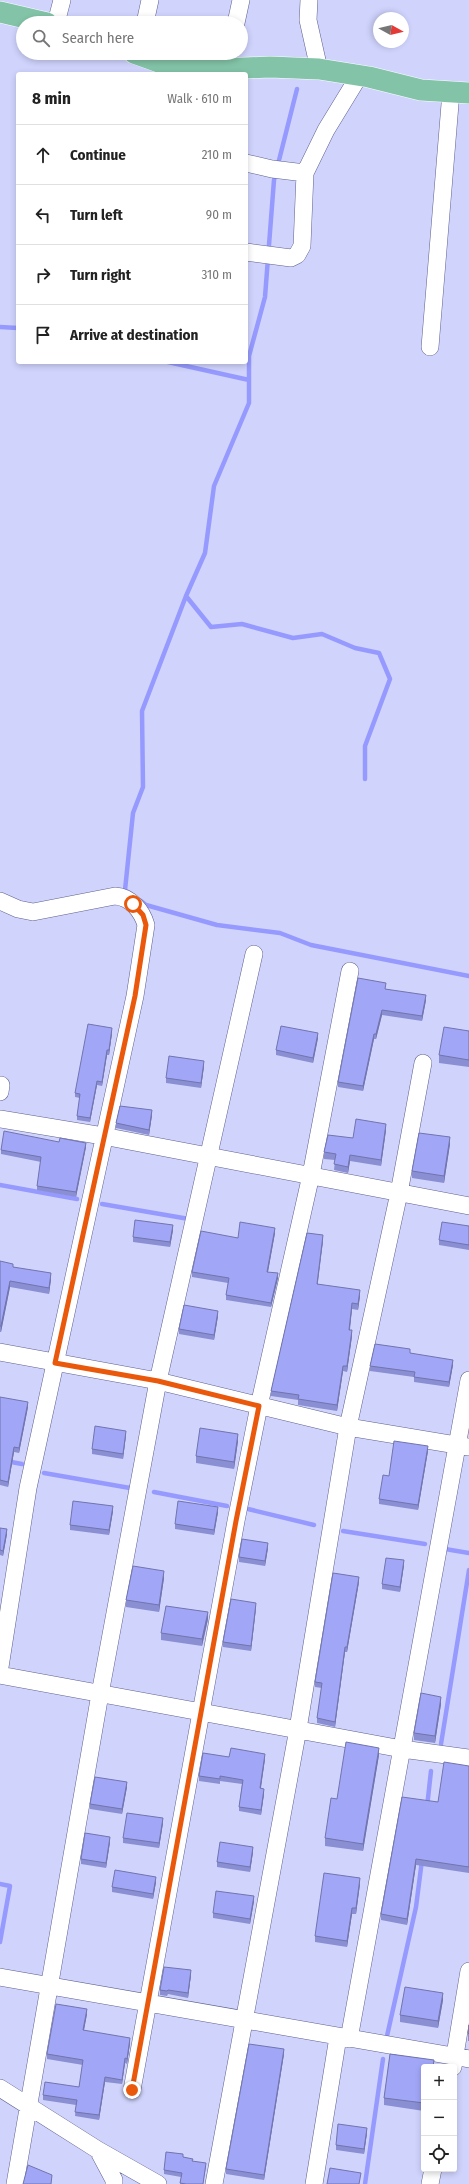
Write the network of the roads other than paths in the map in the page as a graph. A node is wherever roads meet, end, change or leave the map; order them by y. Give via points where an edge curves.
1 (62, 0) edge
2 (150, 0) edge
3 (241, 0) edge
4 (309, 0) edge
5 (0, 12) edge
6 (17, 16) edge
7 (58, 16) edge
8 (147, 16) edge
9 (238, 16) edge
10 (154, 60) edge
11 (227, 61) edge
12 (319, 69) junction
13 (195, 72) edge
14 (353, 87) junction
15 (455, 103) edge
16 (248, 163) edge
17 (289, 171) junction
18 (248, 252) edge
19 (430, 347) dead end
20 (0, 901) edge
21 (254, 954) dead end
22 (350, 971) dead end
23 (423, 1063) dead end
24 (0, 1119) edge
25 (103, 1136) junction
26 (210, 1156) junction
27 (311, 1175) junction
28 (399, 1193) junction
29 (469, 1206) edge
30 (0, 1352) edge
31 (55, 1363) junction
32 (469, 1380) edge
33 (158, 1381) junction
34 (259, 1406) junction
35 (348, 1427) junction
36 (462, 1445) edge
37 (0, 1667) edge
38 (0, 1675) edge
39 (100, 1694) junction
40 (202, 1713) junction
41 (298, 1729) junction
42 (402, 1749) junction
43 (469, 1758) edge
44 (469, 1971) edge
45 (0, 1977) edge
46 (49, 1987) junction
47 (147, 2003) junction
48 (245, 2020) junction
49 (344, 2038) junction
50 (459, 2061) edge
51 (0, 2088) edge
52 (132, 2090) dead end
53 (28, 2106) junction
54 (98, 2150) junction
55 (432, 2172) edge
56 (15, 2184) edge
57 (114, 2184) edge
58 (158, 2184) edge
59 (214, 2184) edge
60 (314, 2184) edge
61 (430, 2184) edge

1 - 7 street
2 - 8 street
3 - 9 street
4 - 12 street via 308,20
5 - 6 main road
10 - 13 main road
11 - 12 main road via 270,67
11 - 13 main road
12 - 14 main road
14 - 15 main road via 421,90
14 - 17 street via 326,130
15 - 19 street
16 - 17 street
17 - 18 street via 302,246 297,255 291,258
20 - 25 street via 18,909 34,912 123,896 143,915 146,925 135,996
21 - 26 street
22 - 27 street
23 - 28 street
24 - 25 street
25 - 26 street
25 - 31 street
26 - 27 street
26 - 33 street
27 - 28 street
27 - 34 street
28 - 29 street
28 - 35 street
30 - 31 street
31 - 33 street
31 - 37 street via 28,1488
32 - 36 street
33 - 34 street
33 - 39 street
34 - 35 street
34 - 40 street
35 - 36 street
35 - 41 street
36 - 42 street
38 - 39 street
39 - 40 street
39 - 46 street
40 - 41 street
40 - 47 street
41 - 42 street
41 - 48 street
42 - 43 street
42 - 49 street
44 - 50 street
45 - 46 street
46 - 47 street
46 - 53 street
47 - 48 street
47 - 52 street
48 - 49 street
48 - 59 street
49 - 50 street
49 - 60 street
51 - 53 street
53 - 54 street
53 - 56 street
54 - 57 street
54 - 58 street
55 - 61 street

